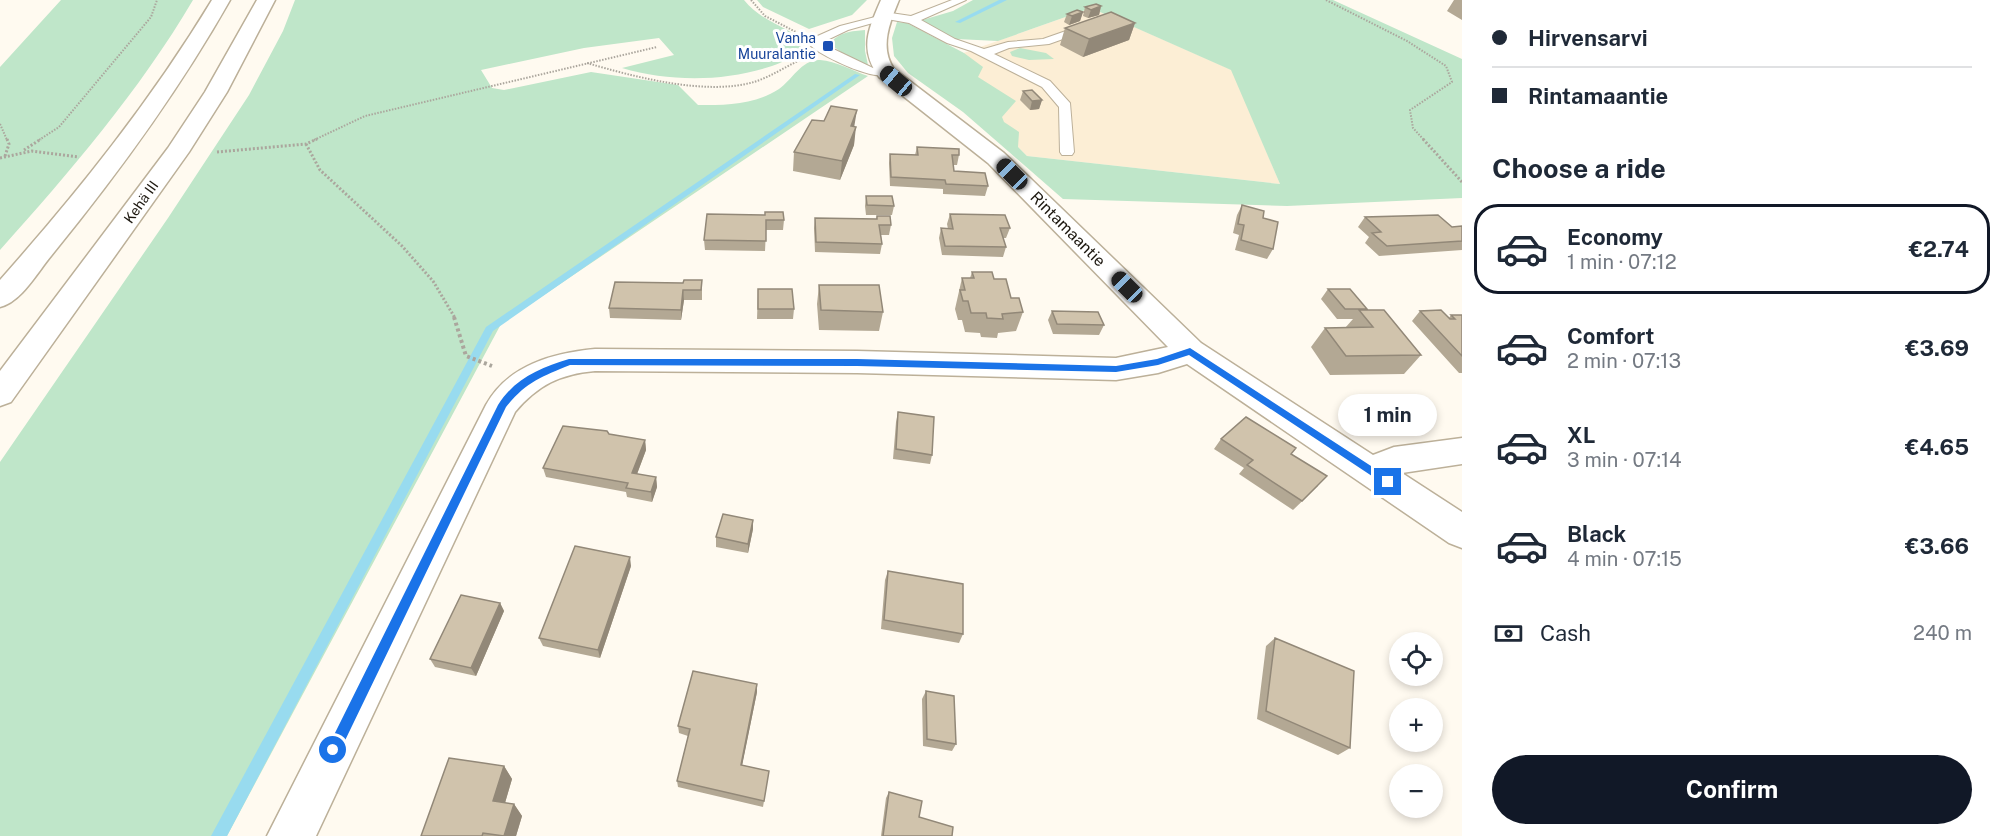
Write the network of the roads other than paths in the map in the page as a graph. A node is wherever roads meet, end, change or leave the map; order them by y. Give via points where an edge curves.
1 (221, 0) edge
2 (266, 0) edge
3 (961, 0) edge
4 (885, 12) edge
5 (912, 20) junction
6 (1101, 22) edge
7 (984, 53) junction
8 (886, 73) junction
9 (1067, 152) dead end
10 (0, 298) edge
11 (1190, 351) junction
12 (0, 394) edge
13 (1462, 450) edge
14 (1370, 470) junction
15 (1462, 532) edge
16 (291, 836) edge

1 - 10 main road via 168,88 122,151
2 - 12 main road, Kehä III via 216,92 177,152
3 - 5 lane
4 - 5 lane
4 - 8 main road via 876,45 877,59
4 - 8 lane via 844,28 820,45 870,71
5 - 7 lane via 951,42
6 - 7 lane via 1045,42 1008,45
7 - 9 lane via 1046,84 1065,106
8 - 11 main road, Rintamaantie via 996,158
11 - 14 main road, Rintamaantie
11 - 16 main road via 1158,362 1116,369 595,360 569,362 531,377 502,405
13 - 14 main road via 1394,461
14 - 15 main road, Rintamaantie

